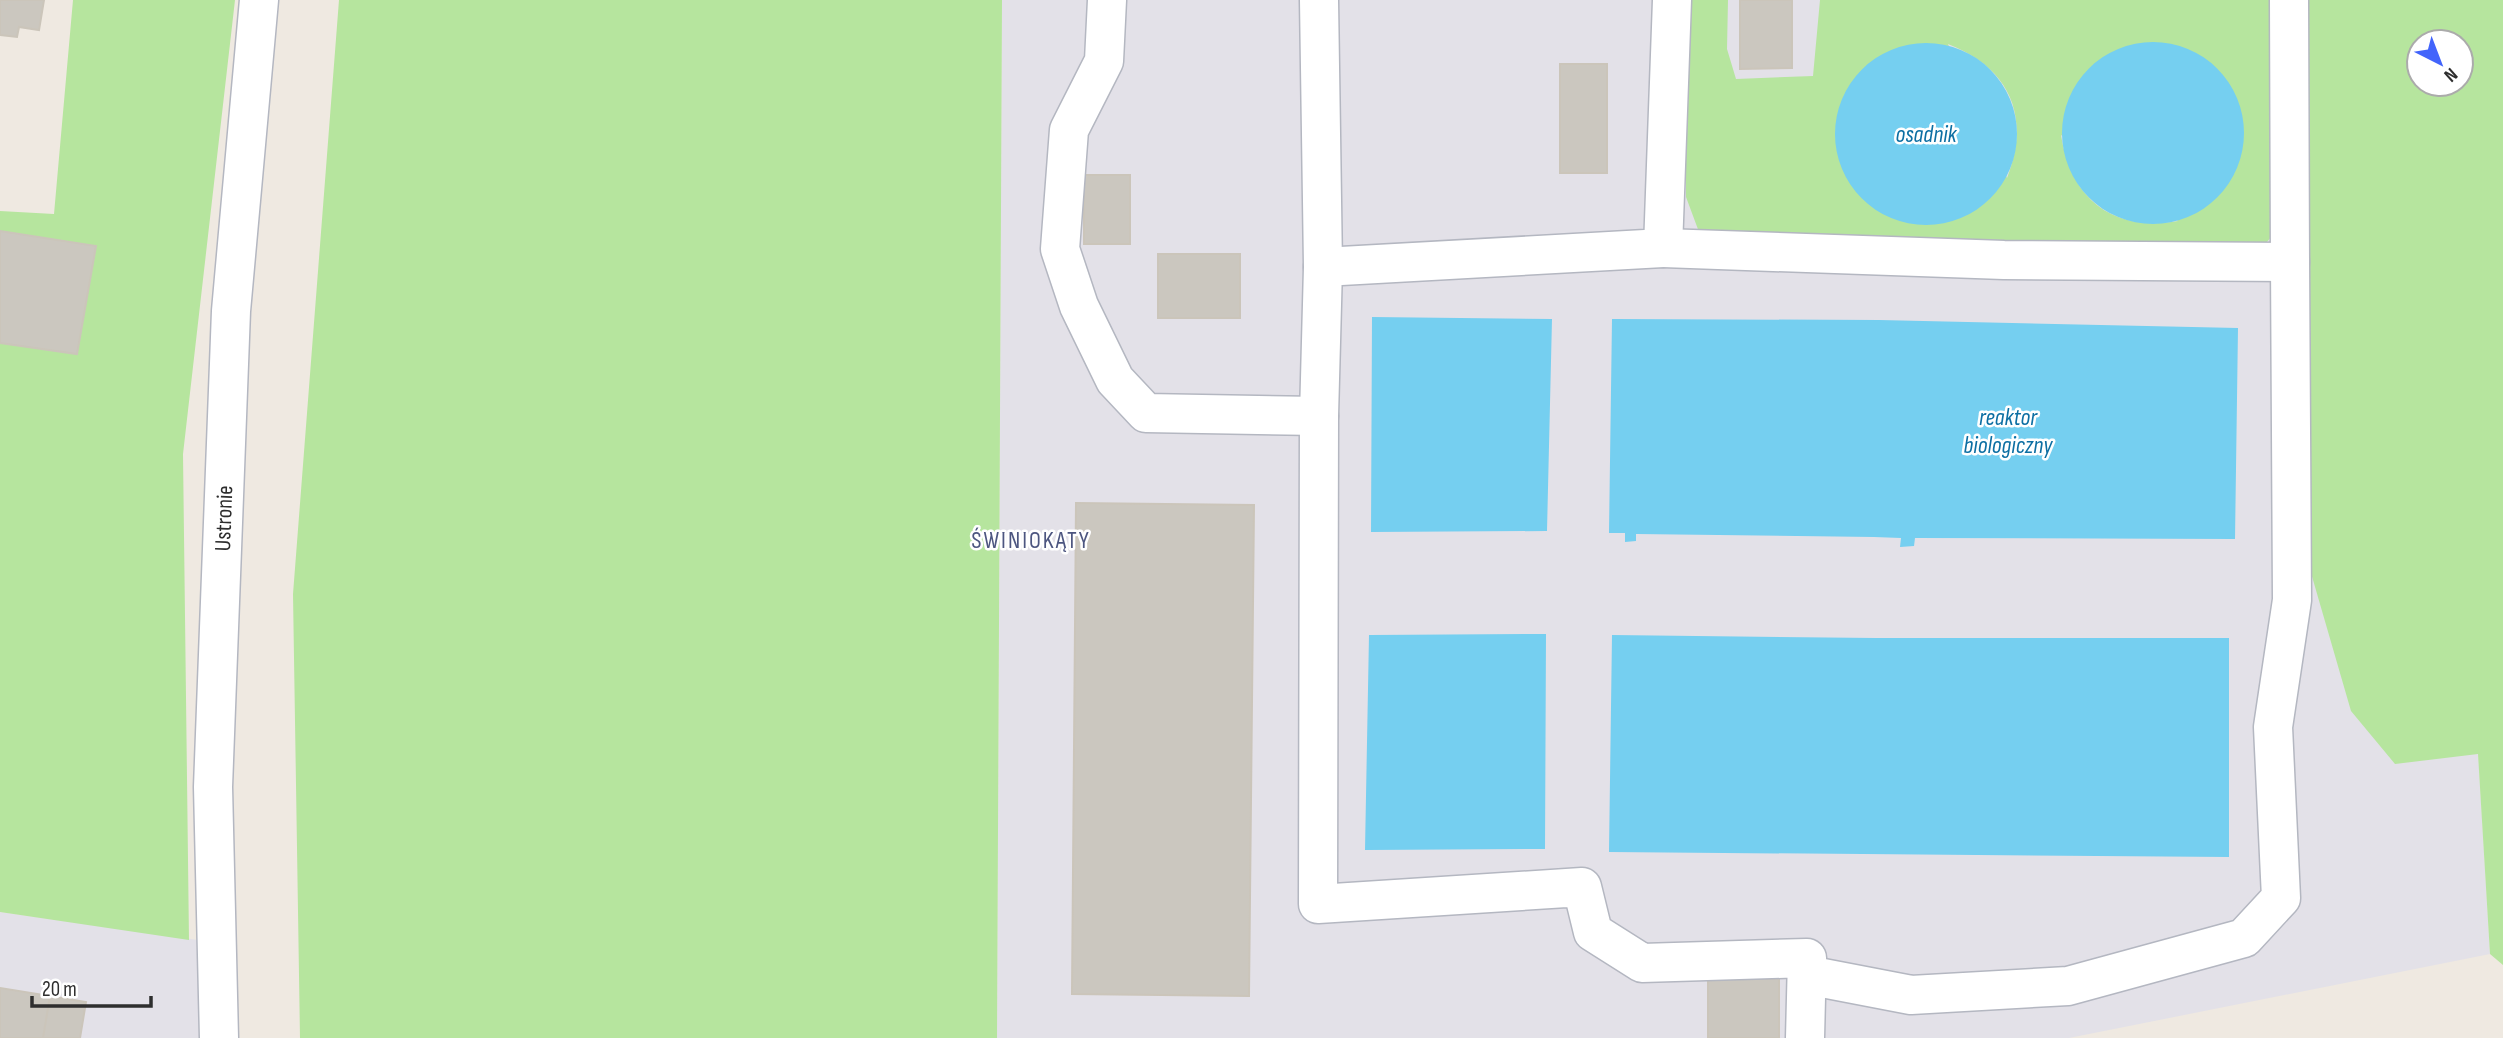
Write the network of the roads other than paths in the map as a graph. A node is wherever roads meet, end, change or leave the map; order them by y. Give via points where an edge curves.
1 (259, 0) edge
2 (1107, 0) edge
3 (1319, 0) edge
4 (1672, 0) edge
5 (2289, 0) edge
6 (1663, 248) junction
7 (2290, 262) junction
8 (1323, 267) junction
9 (1319, 416) junction
10 (1807, 975) junction
11 (219, 1038) edge
12 (1805, 1038) edge

1 - 11 street, Ustronie via 231,311 213,787
2 - 9 street via 1104,61 1069,130 1060,249 1079,306 1115,380 1146,413
3 - 8 street
4 - 6 street
5 - 7 street
6 - 7 street via 2004,260
6 - 8 street
7 - 10 street via 2292,600 2273,727 2281,898 2244,938 2068,986 1911,995
8 - 9 street
9 - 10 street via 1318,904 1582,887 1593,932 1642,963 1807,958
10 - 12 street

